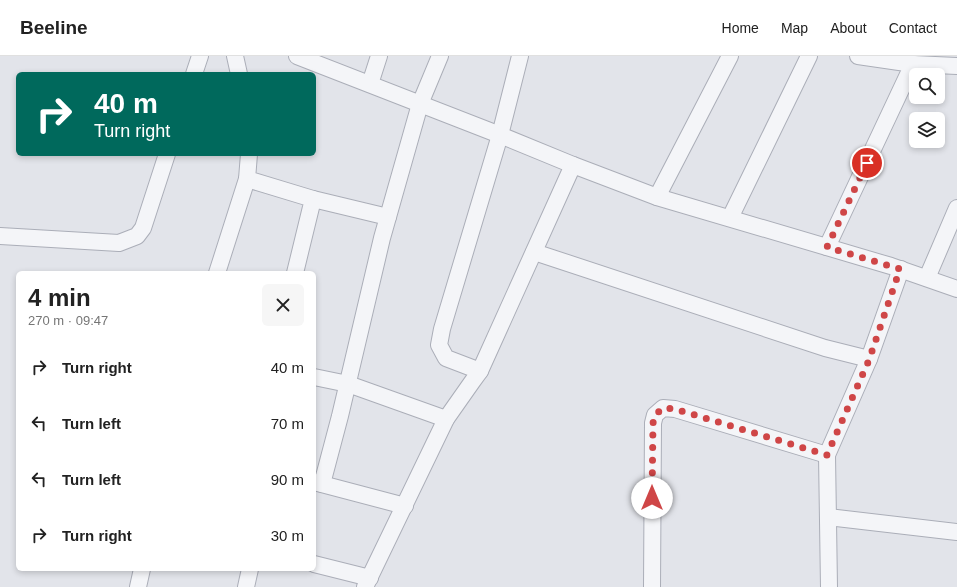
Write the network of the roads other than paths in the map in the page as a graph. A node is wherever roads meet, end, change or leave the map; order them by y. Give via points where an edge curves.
1 (200, 56) edge
2 (235, 56) edge
3 (297, 56) edge
4 (379, 56) edge
5 (440, 56) edge
6 (520, 56) edge
7 (730, 56) edge
8 (809, 56) edge
9 (858, 56) edge
10 (314, 59) edge
11 (913, 64) junction
12 (957, 66) edge
13 (195, 72) edge
14 (239, 72) edge
15 (370, 84) junction
16 (420, 104) junction
17 (500, 135) junction
18 (166, 156) edge
19 (249, 156) edge
20 (573, 165) junction
21 (247, 179) junction
22 (657, 197) junction
23 (313, 199) junction
24 (957, 208) edge
25 (388, 217) junction
26 (730, 218) junction
27 (0, 236) edge
28 (827, 247) junction
29 (534, 252) junction
30 (900, 269) junction
31 (218, 271) edge
32 (295, 271) edge
33 (927, 278) junction
34 (957, 289) edge
35 (869, 360) junction
36 (480, 372) junction
37 (316, 377) edge
38 (348, 384) junction
39 (446, 419) junction
40 (827, 455) junction
41 (318, 483) edge
42 (404, 506) junction
43 (828, 517) junction
44 (957, 532) edge
45 (316, 565) edge
46 (142, 571) edge
47 (250, 571) edge
48 (368, 582) edge
49 (138, 587) edge
50 (246, 587) edge
51 (652, 587) edge
52 (829, 587) edge

1 - 13 street
2 - 14 street
3 - 10 street
4 - 15 street
5 - 16 street
6 - 17 street
7 - 22 street
8 - 26 street
9 - 11 street
10 - 15 street
11 - 12 street
11 - 28 street
15 - 16 street
16 - 17 street
16 - 25 street
17 - 20 street
17 - 36 street via 439,345 446,358
18 - 27 street via 143,228 137,236 119,243
19 - 21 street
20 - 22 street
20 - 29 street
21 - 23 street
21 - 31 street
22 - 26 street
23 - 25 street
23 - 32 street
24 - 33 street
25 - 38 street
26 - 28 street
28 - 30 street
29 - 35 street via 825,348
29 - 36 street
30 - 33 street
30 - 35 street
33 - 34 street
35 - 40 street
36 - 39 street
37 - 38 street
38 - 39 street
38 - 41 street
39 - 42 street
40 - 43 street
40 - 51 street via 675,409 663,408 655,415 653,423
41 - 42 street
42 - 48 street
43 - 44 street
43 - 52 street
45 - 48 street
46 - 49 street
47 - 50 street

